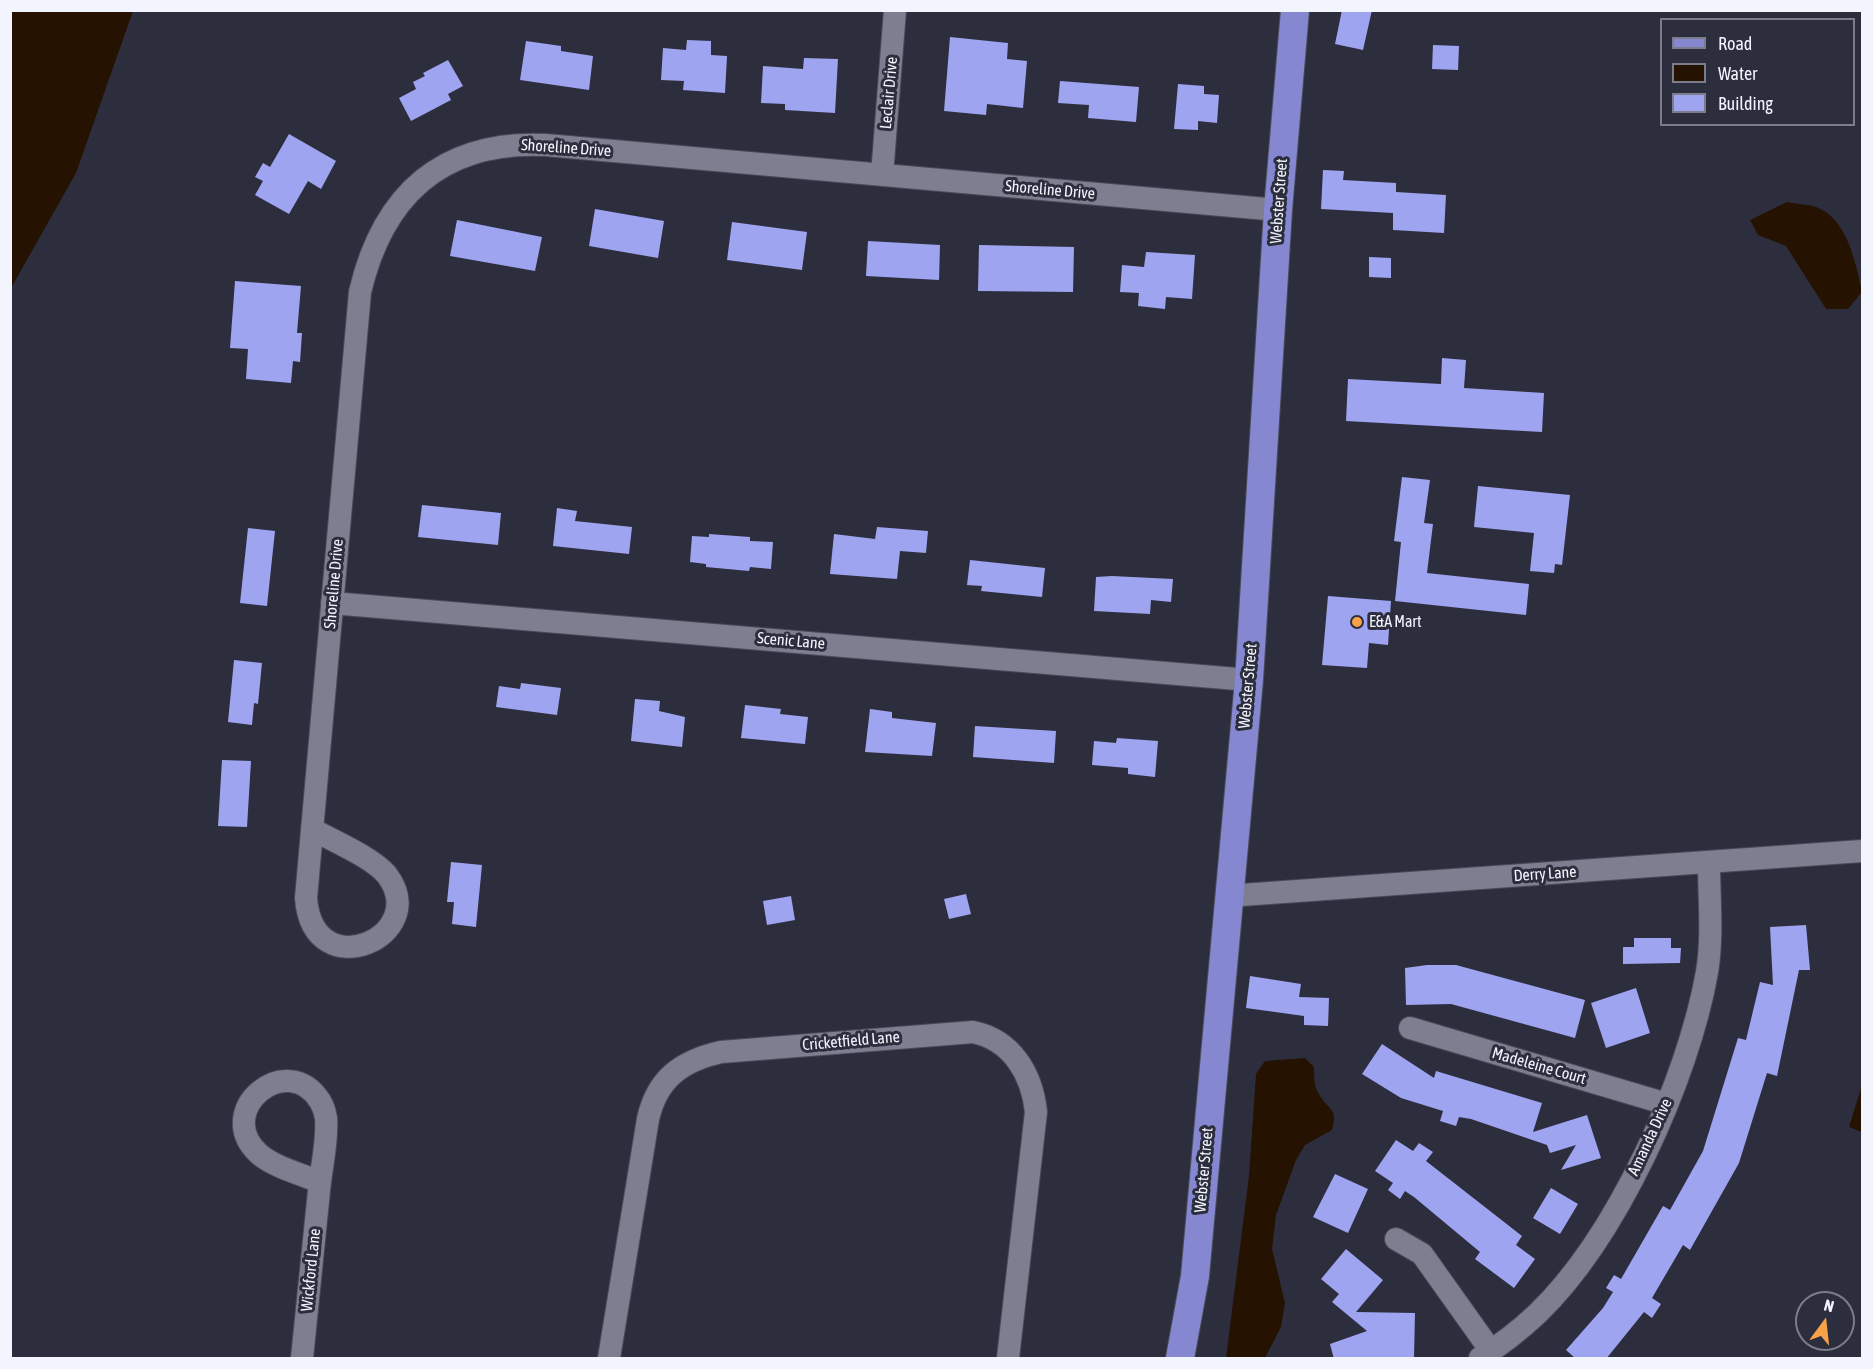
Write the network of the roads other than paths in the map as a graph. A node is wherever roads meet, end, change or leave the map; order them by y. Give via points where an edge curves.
1 (895, 10) edge
2 (1295, 10) edge
3 (882, 175) junction
4 (1278, 210) junction
5 (332, 603) junction
6 (1249, 680) junction
7 (312, 829) junction
8 (1863, 851) edge
9 (1709, 863) junction
10 (1227, 896) junction
11 (1410, 1028) dead end
12 (1667, 1104) junction
13 (320, 1182) junction
14 (1396, 1239) dead end
15 (1485, 1355) edge
16 (302, 1359) edge
17 (609, 1359) edge
18 (1008, 1359) edge
19 (1180, 1359) edge

1 - 3 street, Leclair Drive
2 - 4 main road, Webster Street
3 - 4 street, Shoreline Drive
3 - 5 street, Shoreline Drive via 514,144 481,150 424,179 400,201 383,228 368,258 360,292
4 - 6 main road, Webster Street
5 - 6 street, Scenic Lane
5 - 7 street, Shoreline Drive
6 - 10 main road, Webster Street
7 - 7 street, Shoreline Drive via 386,874 393,887 396,908 388,928 378,939 351,948 337,946 313,928 306,898
8 - 9 street, Derry Lane
9 - 10 street, Derry Lane
9 - 12 street, Amanda Drive via 1707,970 1695,1022
10 - 19 main road, Webster Street via 1195,1276
11 - 12 street, Madeleine Court
12 - 15 street, Amanda Drive via 1653,1140 1591,1247 1561,1289 1536,1315
13 - 13 street, Wickford Lane via 260,1155 251,1145 244,1119 255,1094 266,1085 293,1082 306,1087 323,1106 326,1119
13 - 16 street, Wickford Lane
14 - 15 street via 1422,1254
17 - 18 street, Cricketfield Lane via 648,1119 656,1092 672,1072 694,1059 721,1052 973,1032 988,1035 1006,1047 1030,1078 1036,1112

